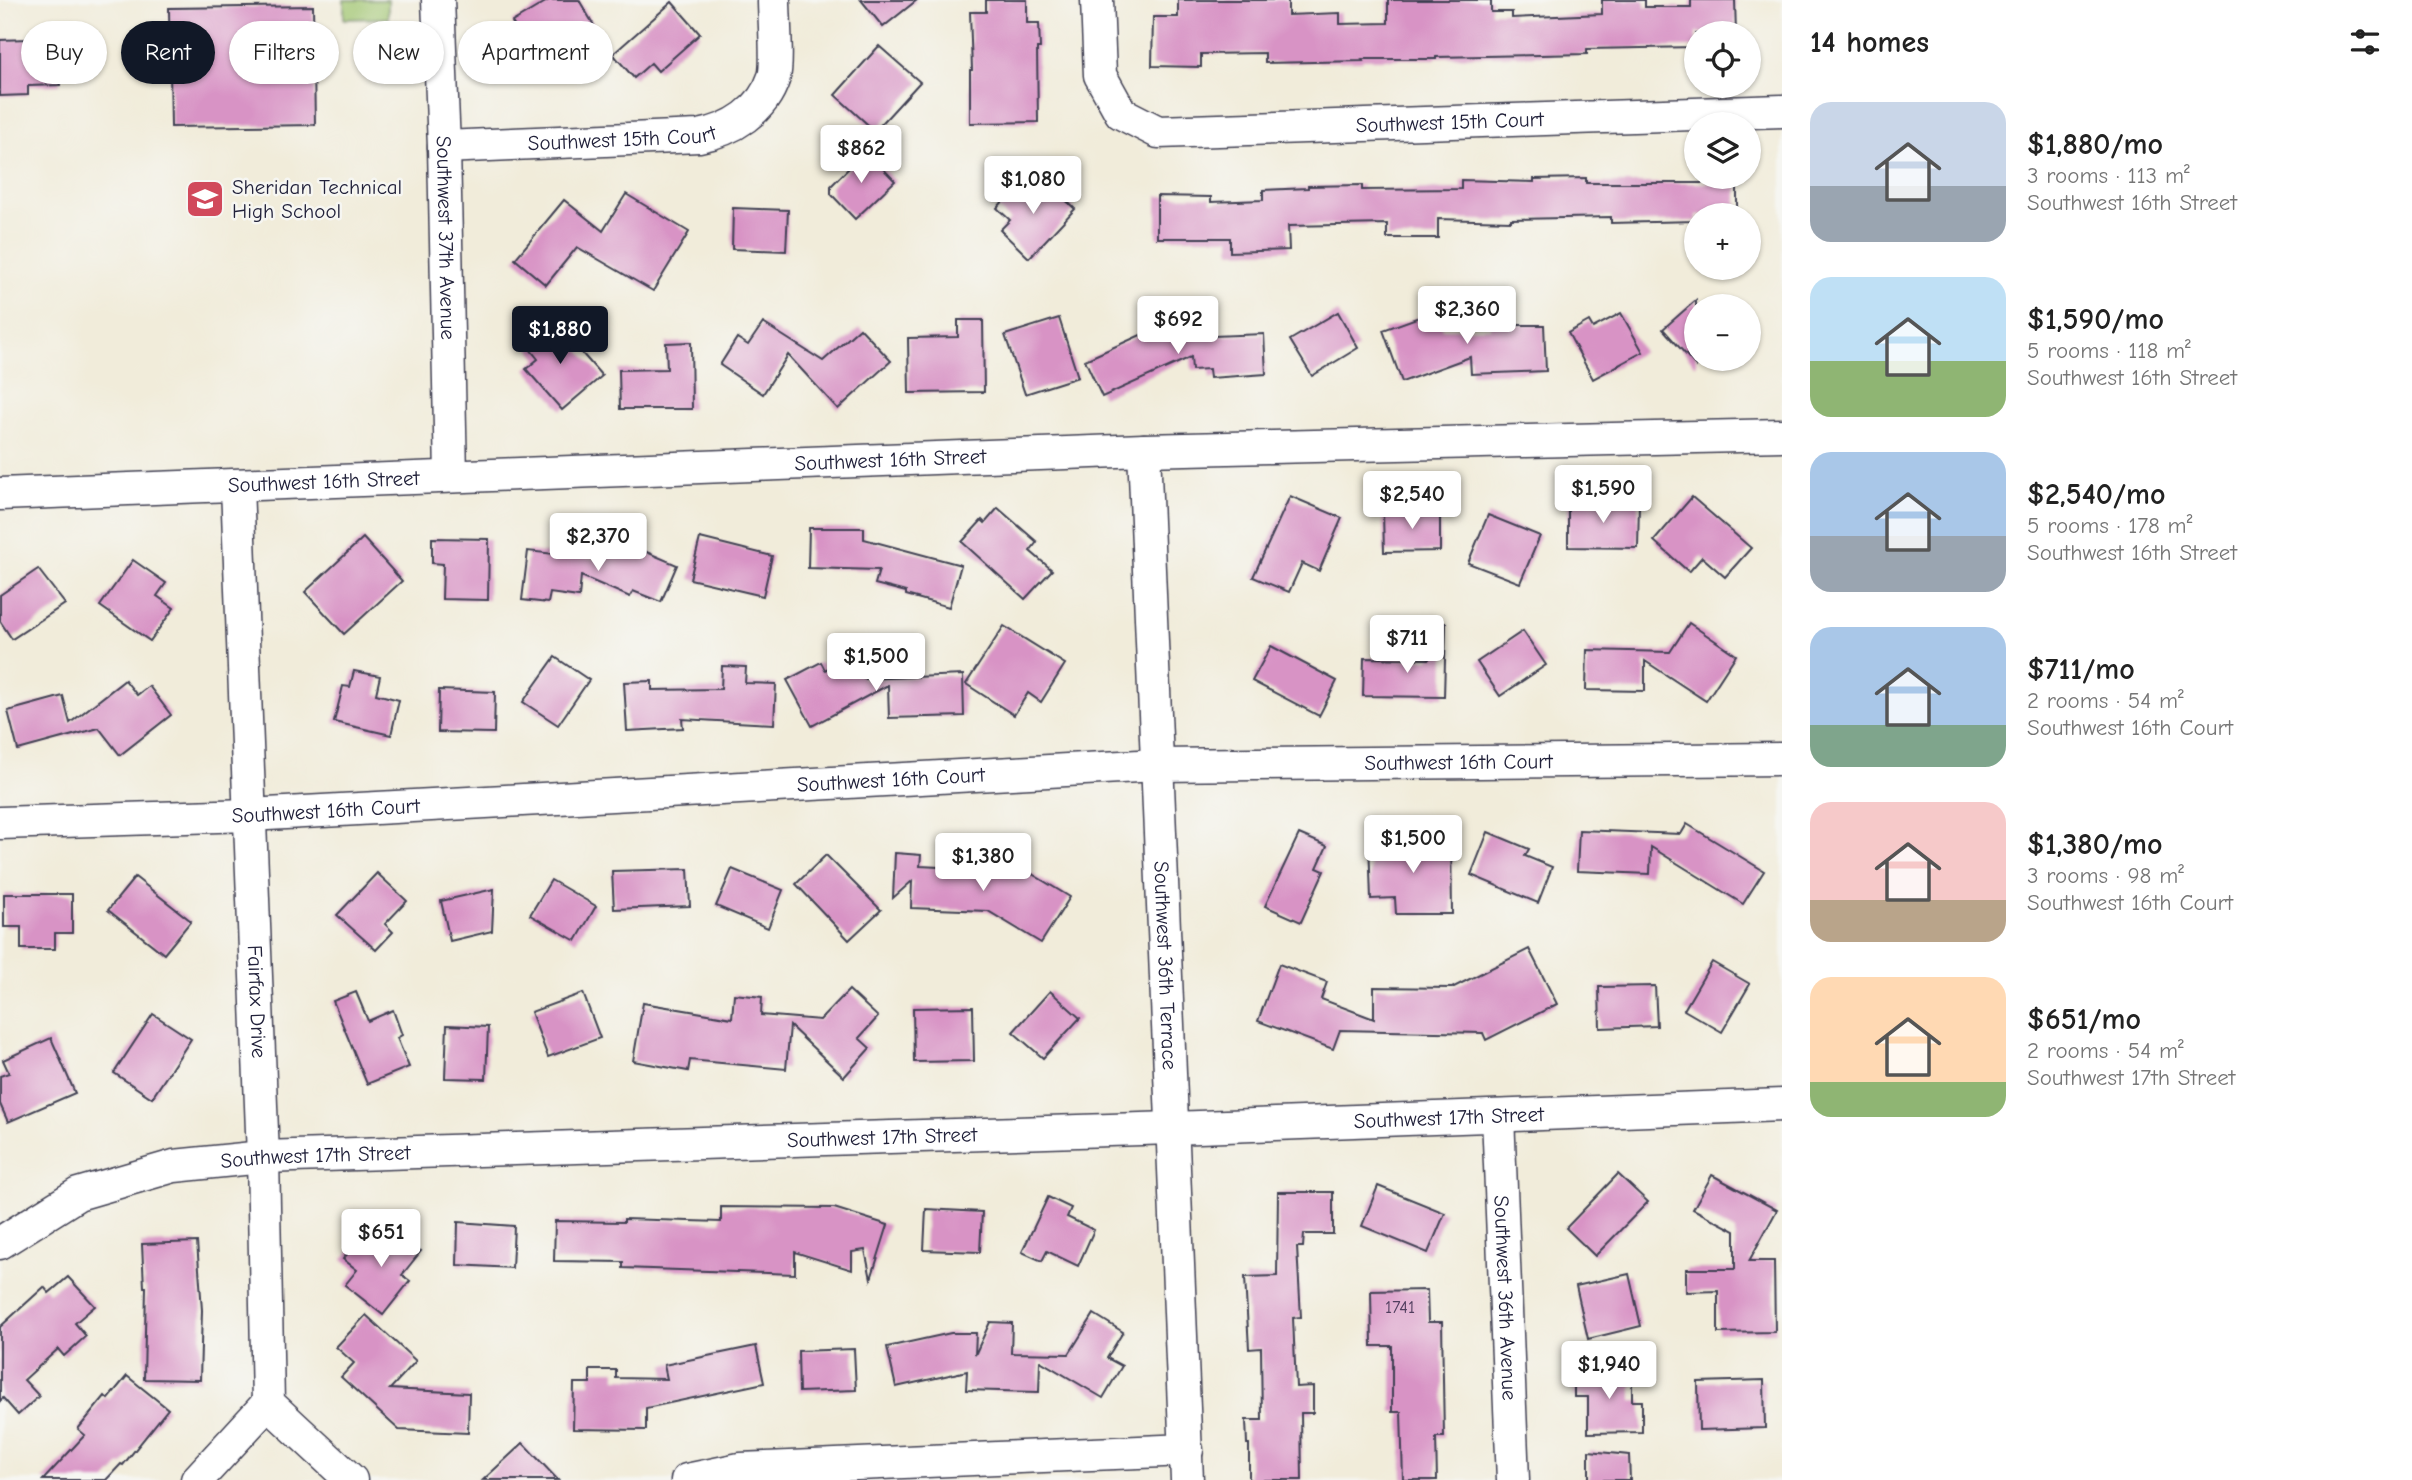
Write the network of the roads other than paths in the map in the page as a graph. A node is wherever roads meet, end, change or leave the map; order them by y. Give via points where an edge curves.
1 (438, 0) edge
2 (774, 0) edge
3 (1097, 0) edge
4 (1782, 111) edge
5 (444, 147) junction
6 (1782, 435) edge
7 (1144, 450) junction
8 (451, 476) junction
9 (237, 486) junction
10 (0, 494) edge
11 (1782, 759) edge
12 (1157, 765) junction
13 (249, 815) junction
14 (0, 823) edge
15 (1782, 1105) edge
16 (1498, 1116) junction
17 (1172, 1128) junction
18 (263, 1157) junction
19 (0, 1243) edge
20 (268, 1403) junction
21 (1187, 1465) edge
22 (862, 1471) edge
23 (197, 1480) edge
24 (351, 1480) edge
25 (687, 1480) edge
26 (1513, 1480) edge

1 - 5 street, Southwest 37th Avenue
2 - 5 street, Southwest 15th Court via 774,76 760,103 718,133
3 - 4 street, Southwest 15th Court via 1100,75 1121,113 1158,132
5 - 8 street, Southwest 37th Avenue
6 - 7 street, Southwest 16th Street
7 - 8 street, Southwest 16th Street
7 - 12 street, Southwest 36th Terrace
8 - 9 street, Southwest 16th Street
9 - 10 street, Southwest 16th Street
9 - 13 street, Fairfax Drive
11 - 12 street, Southwest 16th Court
12 - 13 street, Southwest 16th Court
12 - 17 street, Southwest 36th Terrace
13 - 14 street, Southwest 16th Court
13 - 18 street, Fairfax Drive
15 - 16 street, Southwest 17th Street
16 - 17 street, Southwest 17th Street
16 - 26 street, Southwest 36th Avenue
17 - 18 street, Southwest 17th Street
17 - 21 street, Southwest 36th Terrace
18 - 19 street, Southwest 17th Street via 174,1166 78,1194
18 - 20 street, Fairfax Drive
20 - 23 street
20 - 24 street
21 - 22 street
22 - 25 street via 740,1469

